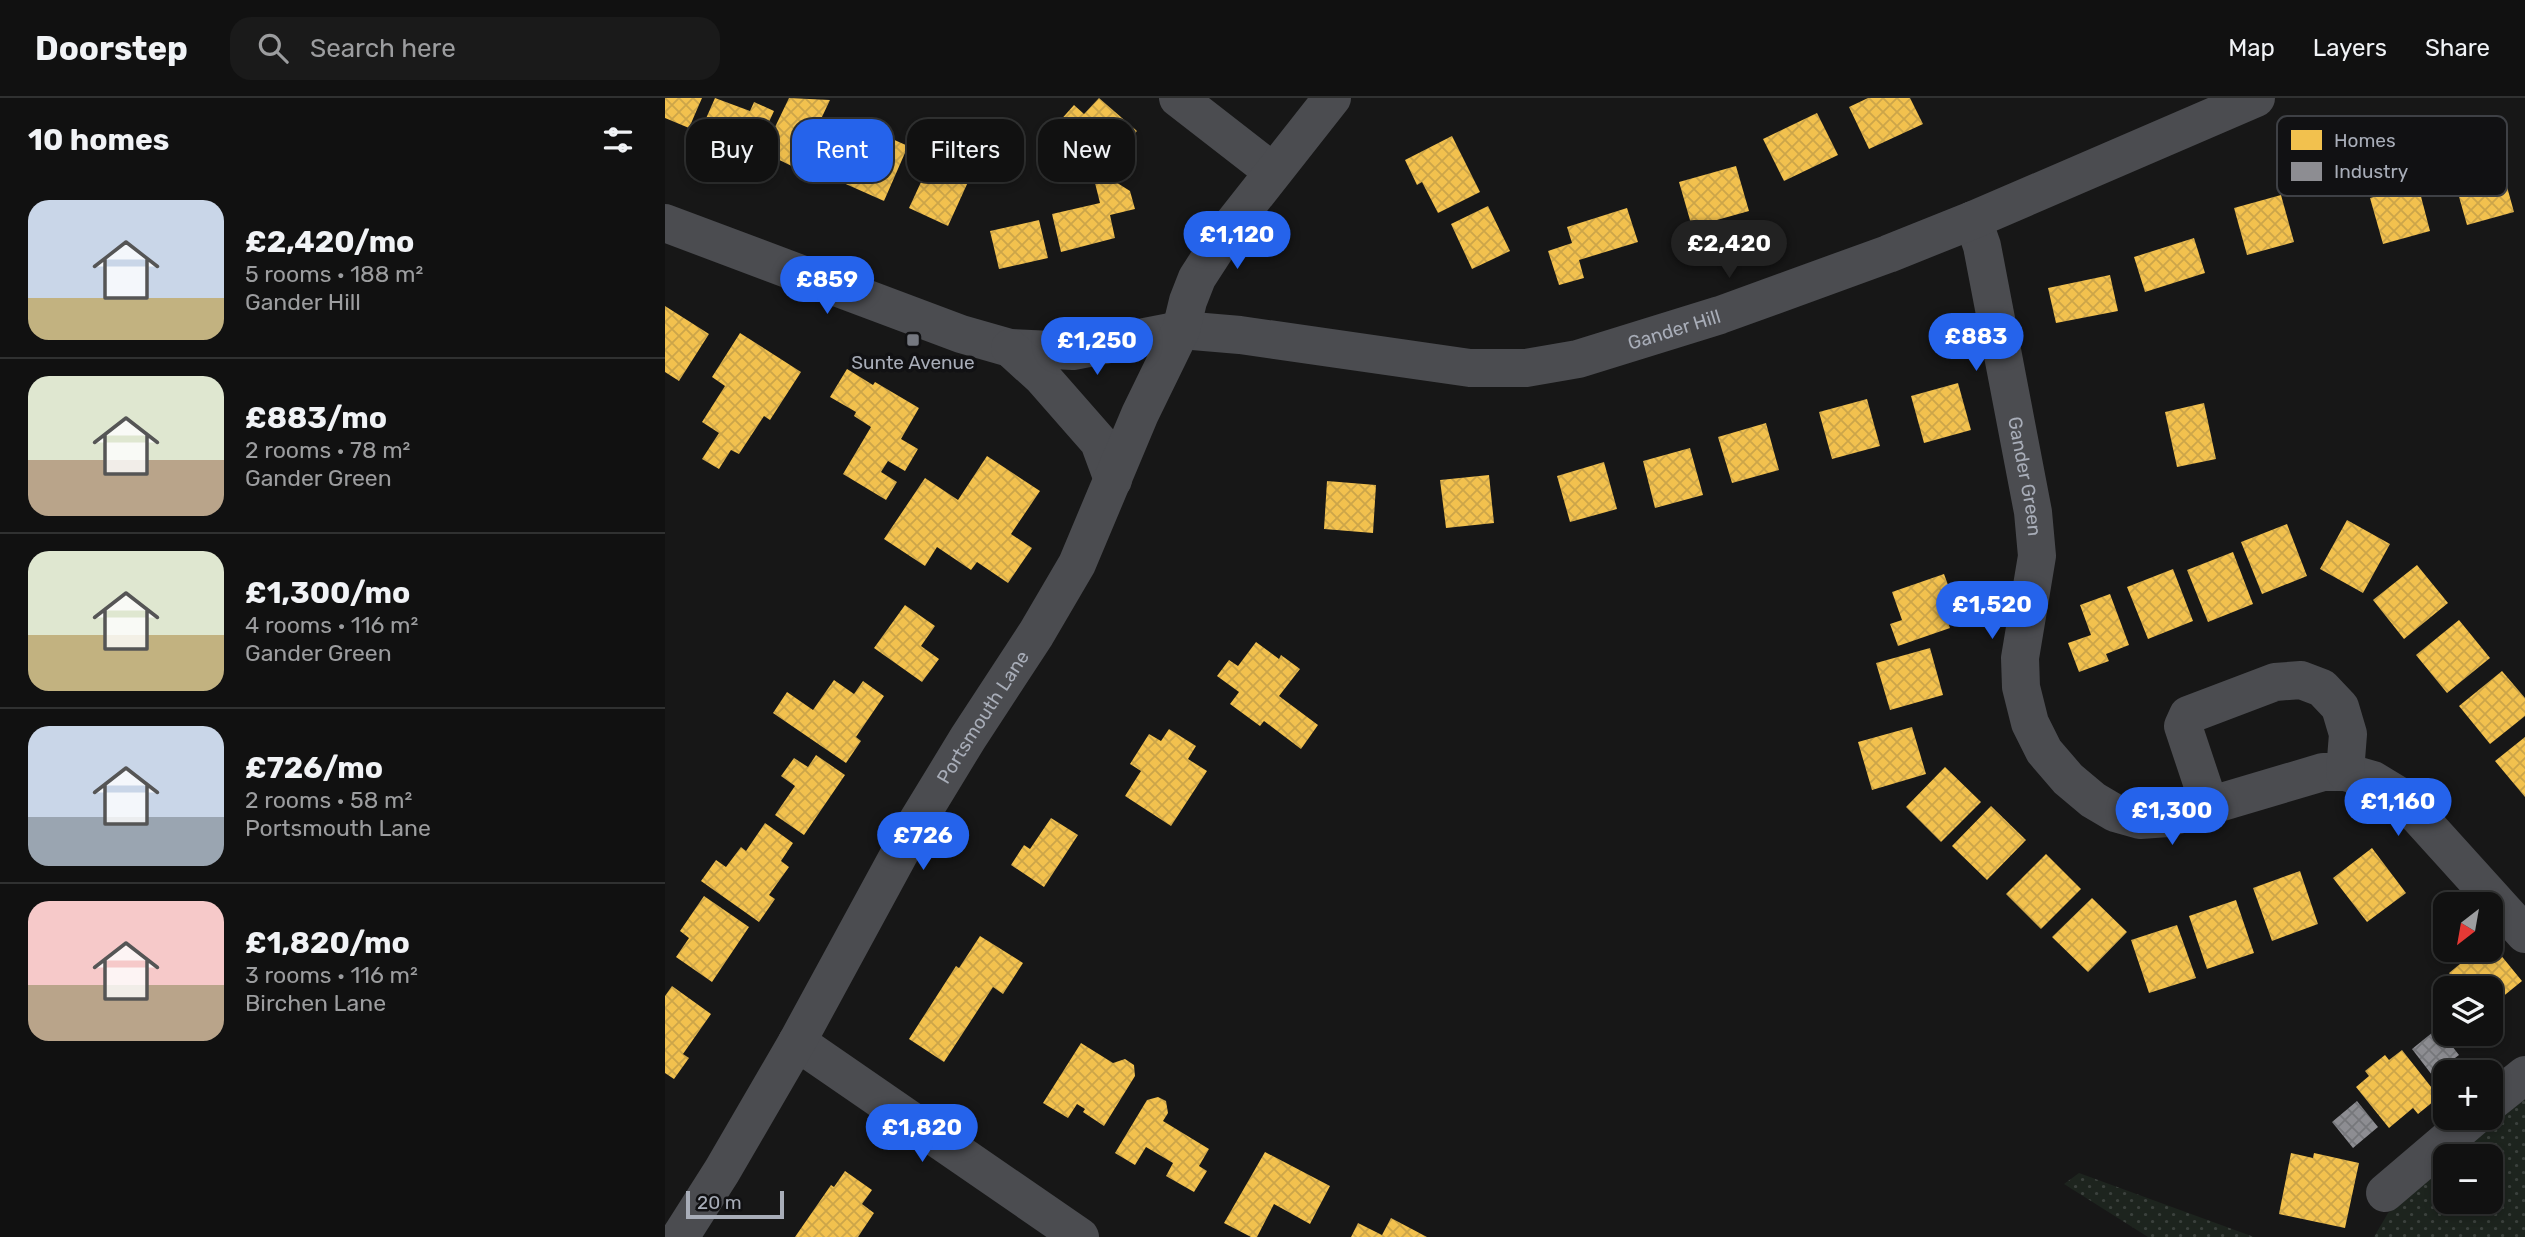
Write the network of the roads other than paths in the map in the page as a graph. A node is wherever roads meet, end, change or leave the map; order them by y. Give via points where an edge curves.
1 (1178, 98) edge
2 (1332, 98) edge
3 (2256, 98) edge
4 (1272, 171) junction
5 (1973, 220) junction
6 (665, 223) edge
7 (1181, 330) junction
8 (1010, 348) junction
9 (1113, 480) junction
10 (2345, 772) junction
11 (2210, 807) junction
12 (2525, 934) edge
13 (797, 1042) junction
14 (2525, 1075) edge
15 (2503, 1093) edge
16 (2459, 1130) edge
17 (2385, 1193) dead end
18 (680, 1237) edge
19 (1080, 1237) edge

1 - 4 street
2 - 4 street, Portsmouth Lane
3 - 5 street, Gander Hill
4 - 7 street, Portsmouth Lane via 1197,278
5 - 7 street, Gander Hill via 1720,315 1577,359 1526,368 1470,368
5 - 11 street, Gander Green via 1982,246 2033,512 2036,556 2020,658 2030,723 2044,751 2068,779 2115,813 2140,820
6 - 8 street via 961,334
7 - 8 street via 1073,351
7 - 9 street, Portsmouth Lane
8 - 9 street via 1099,442
9 - 13 street, Portsmouth Lane via 1077,564 915,825
10 - 11 street, Gander Green via 2323,772
10 - 11 street via 2347,734 2340,707 2312,684 2275,682 2188,715 2183,726
10 - 12 street, Gander Green via 2373,780 2401,797
13 - 18 street, Portsmouth Lane
13 - 19 street
14 - 15 street
16 - 17 street

